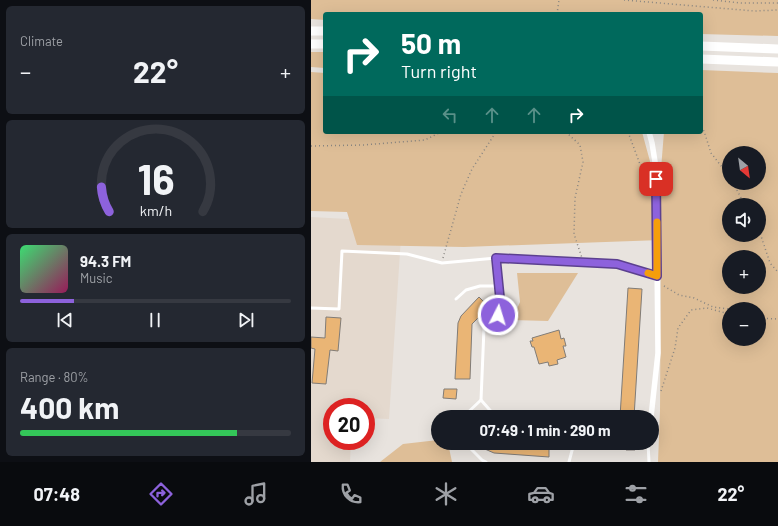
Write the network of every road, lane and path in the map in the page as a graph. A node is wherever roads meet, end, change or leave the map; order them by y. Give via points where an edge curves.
1 (559, 0) edge
2 (624, 0) edge
3 (713, 0) edge
4 (778, 3) edge
5 (778, 10) edge
6 (557, 12) edge
7 (311, 31) edge
8 (323, 31) edge
9 (311, 44) edge
10 (323, 44) edge
11 (703, 46) edge
12 (778, 49) edge
13 (703, 59) edge
14 (778, 62) edge
15 (703, 130) edge
16 (437, 134) edge
17 (494, 134) edge
18 (568, 134) edge
19 (629, 134) edge
20 (650, 134) edge
21 (311, 146) edge
22 (722, 167) edge
23 (656, 190) junction
24 (763, 242) edge
25 (496, 258) junction
26 (583, 262) junction
27 (442, 263) junction
28 (778, 272) edge
29 (657, 276) junction
30 (657, 283) junction
31 (499, 286) junction
32 (456, 300) dead end
33 (311, 308) edge
34 (722, 308) edge
35 (722, 312) edge
36 (766, 318) edge
37 (778, 319) edge
38 (659, 397) dead end
39 (481, 400) junction
40 (470, 410) edge
41 (490, 410) edge
42 (652, 410) edge
43 (472, 450) edge
44 (572, 450) edge
45 (648, 450) edge
46 (486, 462) edge
47 (569, 462) edge
48 (649, 462) edge

1 - 6 path
2 - 5 path via 754,11
3 - 4 path
7 - 8 highway
9 - 10 highway
11 - 12 highway
13 - 14 highway
15 - 22 path via 711,153
16 - 21 path via 425,140
17 - 27 path via 472,169 461,194
18 - 26 path via 580,145 583,162 575,198 574,234
19 - 23 path via 644,175
20 - 23 street via 655,154
23 - 29 street
24 - 28 path via 770,263
25 - 26 lane
25 - 27 lane
25 - 31 lane
26 - 29 lane via 617,264
27 - 33 lane via 407,254 341,251 339,309
29 - 30 street
30 - 34 path via 679,295
30 - 42 street via 658,353
31 - 32 lane via 480,286 466,290
31 - 39 lane via 501,308 494,321 484,328
35 - 38 path via 707,308 691,310 678,328 675,348
36 - 37 path
39 - 40 lane
39 - 41 lane
43 - 46 lane
44 - 47 lane
45 - 48 lane

